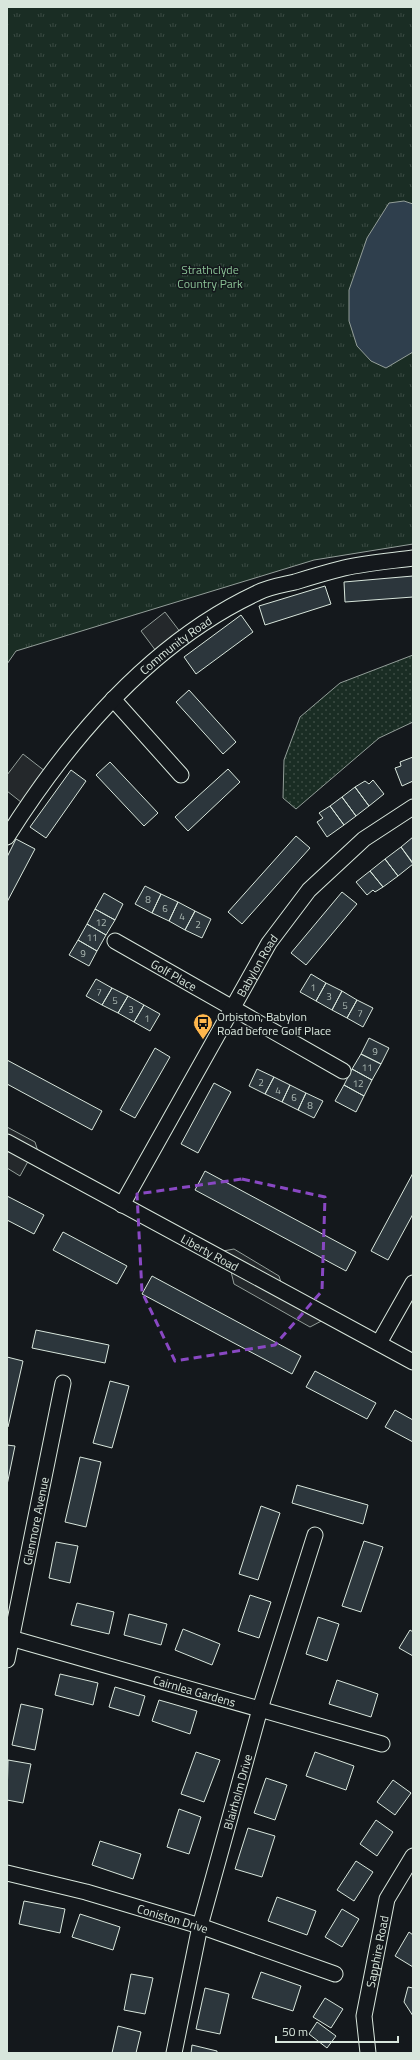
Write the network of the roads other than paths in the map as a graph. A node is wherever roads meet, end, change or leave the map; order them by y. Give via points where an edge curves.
1 (413, 558) edge
2 (113, 699) junction
3 (181, 775) dead end
4 (413, 807) edge
5 (7, 837) edge
6 (115, 941) dead end
7 (233, 1007) junction
8 (343, 1071) dead end
9 (7, 1142) edge
10 (122, 1204) junction
11 (413, 1283) edge
12 (379, 1343) junction
13 (413, 1362) edge
14 (63, 1383) dead end
15 (315, 1535) dead end
16 (9, 1638) edge
17 (7, 1660) edge
18 (260, 1709) junction
19 (382, 1744) dead end
20 (413, 1856) edge
21 (7, 1873) edge
22 (200, 1926) junction
23 (335, 1974) dead end
24 (174, 2053) edge
25 (368, 2053) edge

1 - 2 street, Community Road via 345,568 258,592 174,643
2 - 3 street
2 - 5 street, Community Road via 50,775
4 - 7 street, Babylon Road via 364,839 309,890 269,943
6 - 7 street, Golf Place
7 - 8 street, Golf Place
7 - 10 street, Babylon Road
9 - 10 street, Liberty Road
10 - 12 street, Liberty Road
11 - 12 street
12 - 13 street, Liberty Road
14 - 16 street, Glenmore Avenue
15 - 18 street, Blairholm Drive
16 - 17 street, Glenmore Avenue
16 - 18 street, Cairnlea Gardens
18 - 19 street, Cairnlea Gardens
18 - 22 street, Blairholm Drive
20 - 25 street, Sapphire Road via 387,1899 364,2016
21 - 22 street, Coniston Drive via 86,1892
22 - 23 street, Coniston Drive
22 - 24 street, Blairholm Drive

